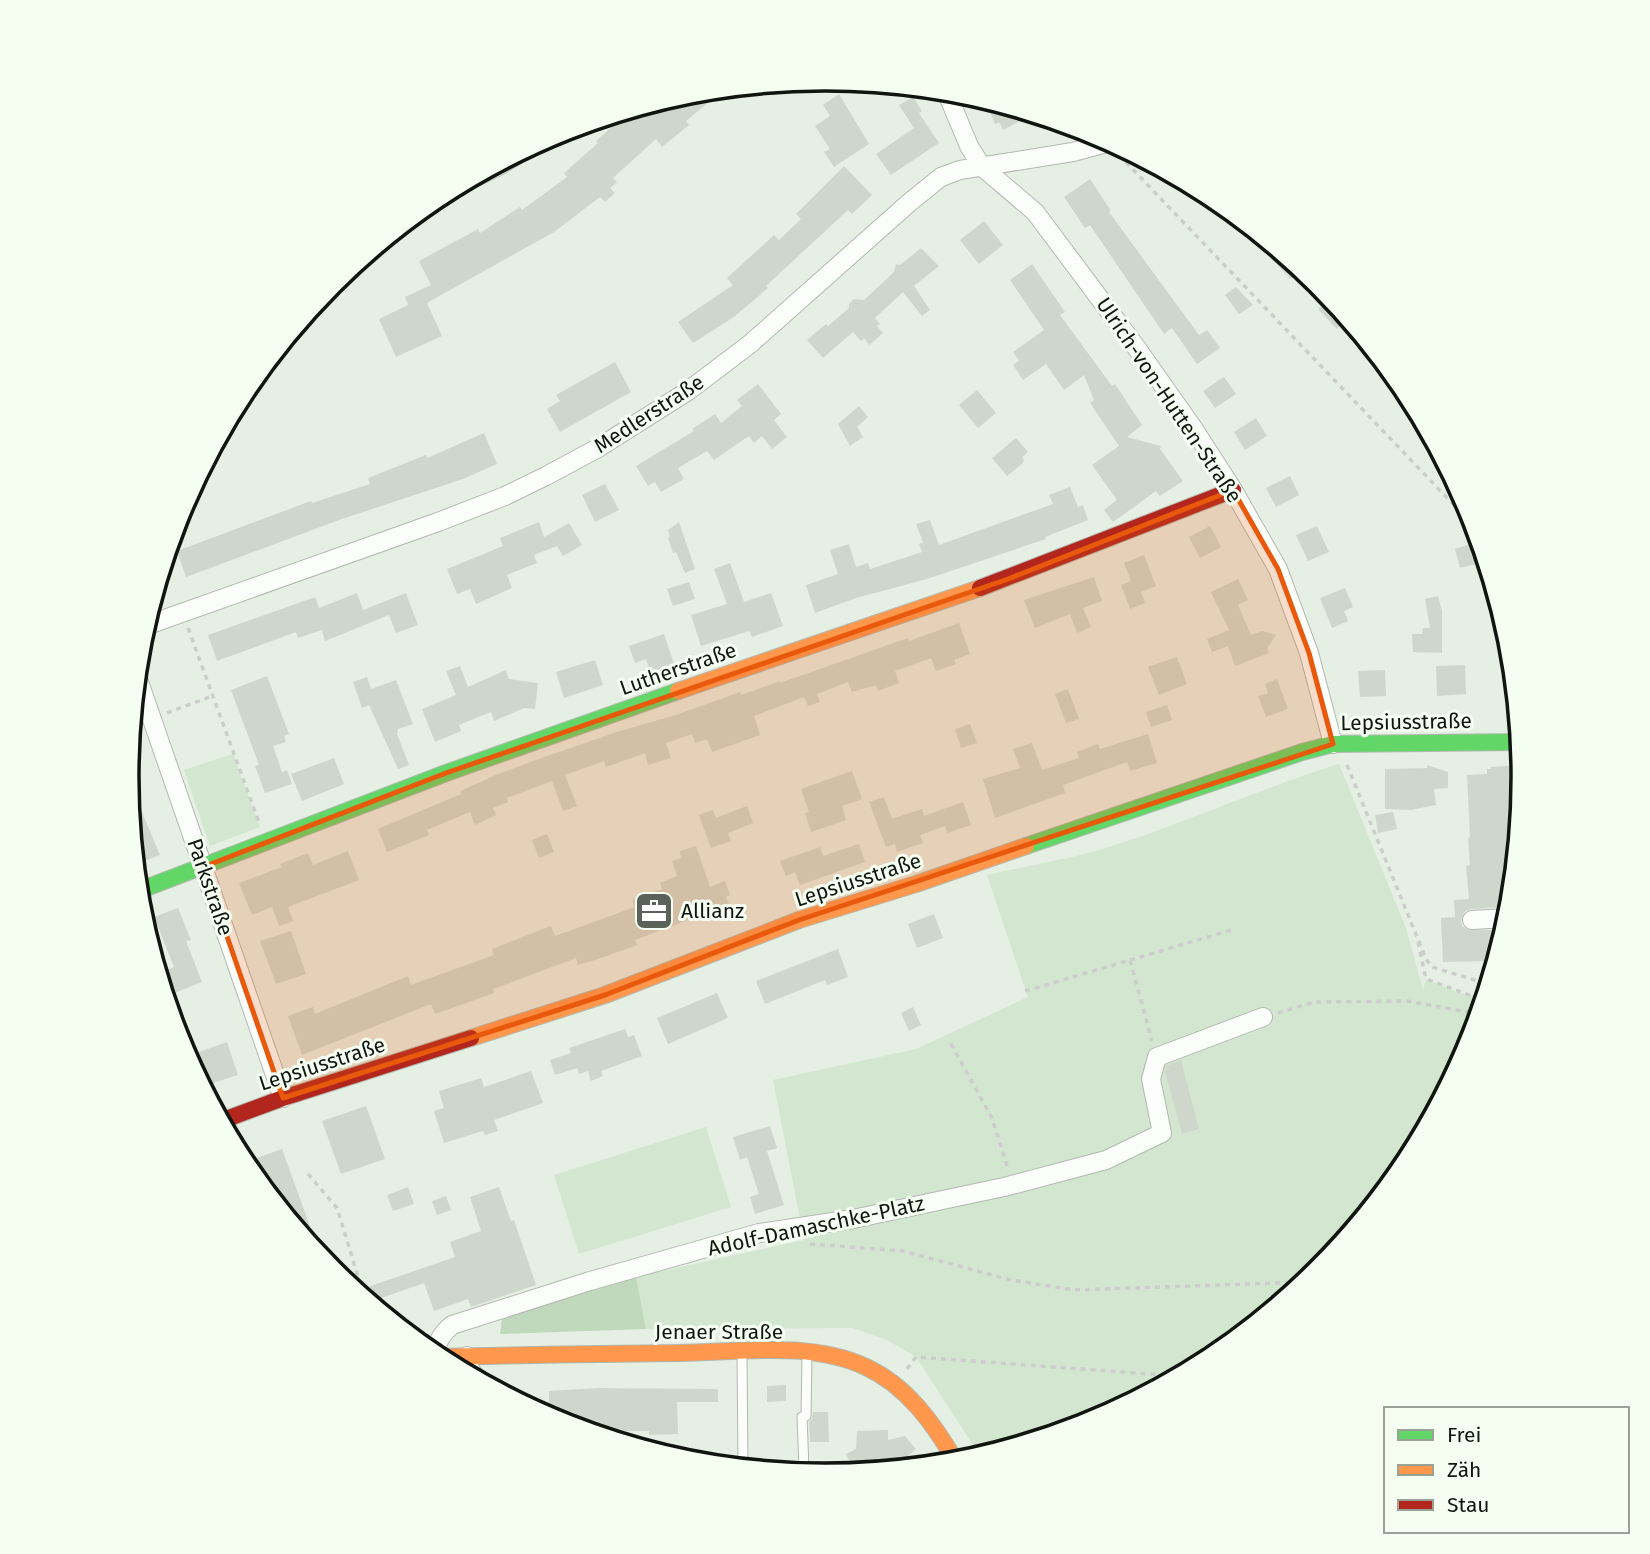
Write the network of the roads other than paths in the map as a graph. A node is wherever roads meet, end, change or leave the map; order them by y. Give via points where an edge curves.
1 (951, 103) edge
2 (1094, 146) edge
3 (982, 167) junction
4 (1233, 490) junction
5 (157, 622) edge
6 (144, 696) edge
7 (1510, 742) edge
8 (1333, 744) junction
9 (203, 867) junction
10 (148, 887) edge
11 (1496, 919) edge
12 (1472, 920) dead end
13 (1263, 1017) road end
14 (283, 1097) junction
15 (230, 1118) edge
16 (439, 1344) edge
17 (742, 1353) junction
18 (807, 1353) junction
19 (458, 1356) edge
20 (467, 1356) junction
21 (467, 1362) edge
22 (949, 1452) edge
23 (743, 1458) edge
24 (804, 1463) edge

1 - 3 street
2 - 3 street, Medlerstraße
3 - 4 street, Ulrich-von-Hutten-Straße via 1035,212 1194,428
3 - 5 street, Medlerstraße via 941,177 750,344 688,391 597,449 505,496
4 - 8 street, Ulrich-von-Hutten-Straße via 1278,569 1310,653
4 - 9 street, Lutherstraße via 1008,579 459,768
6 - 9 street, Parkstraße
7 - 8 street, Lepsiusstraße
8 - 14 street, Lepsiusstraße via 799,920 605,995
9 - 10 street, Lutherstraße
9 - 14 street, Parkstraße
11 - 12 street
13 - 16 street, Adolf-Damaschke-Platz via 1157,1057 1151,1079 1162,1133 1106,1160 853,1219 759,1233 452,1325
14 - 15 street, Lepsiusstraße
17 - 18 street, Jenaer Straße
17 - 20 street, Jenaer Straße
17 - 23 lane
18 - 22 street, Jenaer Straße via 843,1358 895,1385 929,1420
18 - 24 lane
19 - 20 street, Jenaer Straße
20 - 21 street

